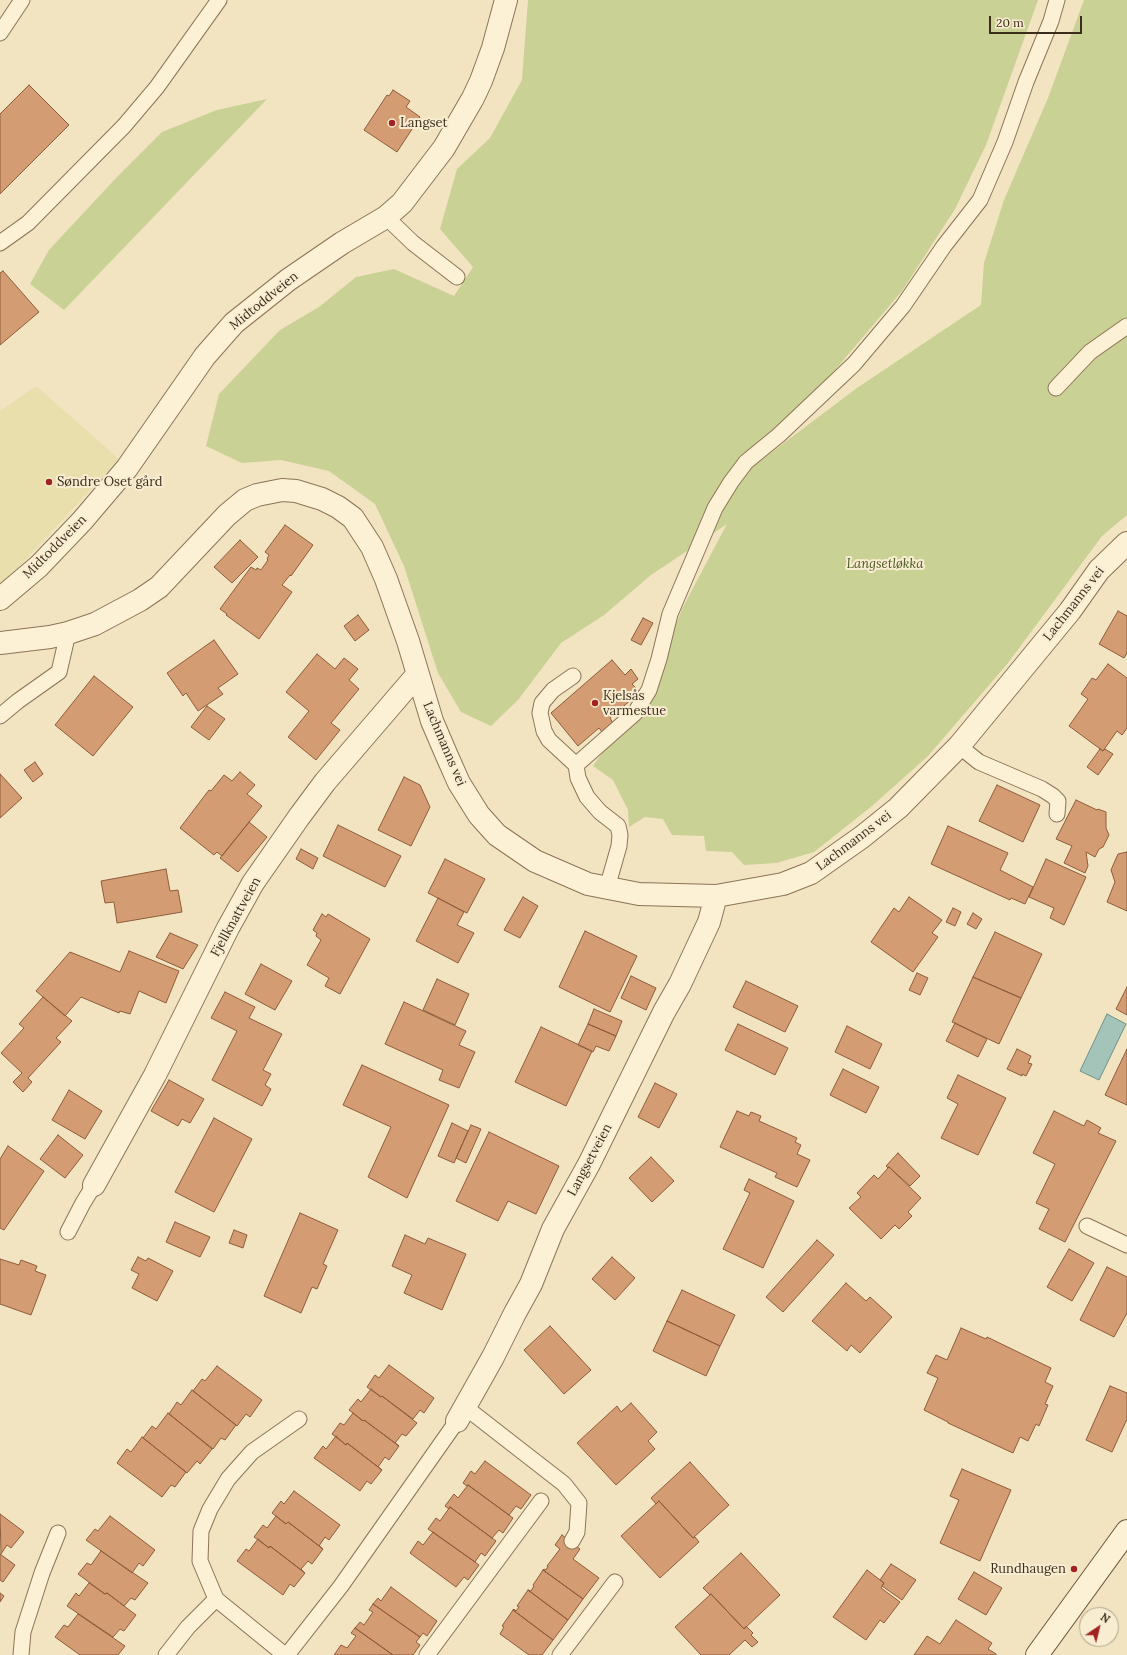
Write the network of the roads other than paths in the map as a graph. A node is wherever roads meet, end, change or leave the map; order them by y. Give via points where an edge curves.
1 (22, 0) edge
2 (219, 0) edge
3 (506, 0) edge
4 (1057, 0) edge
5 (0, 33) edge
6 (386, 217) junction
7 (0, 243) edge
8 (457, 277) dead end
9 (1127, 326) edge
10 (1056, 388) dead end
11 (1127, 543) edge
12 (0, 599) edge
13 (68, 633) junction
14 (0, 642) edge
15 (417, 675) junction
16 (573, 676) dead end
17 (0, 716) edge
18 (959, 746) junction
19 (576, 765) junction
20 (1057, 814) dead end
21 (607, 888) junction
22 (716, 896) junction
23 (94, 1185) joint
24 (1087, 1226) dead end
25 (68, 1232) dead end
26 (1127, 1245) edge
27 (461, 1414) junction
28 (299, 1419) dead end
29 (541, 1501) dead end
30 (1127, 1531) edge
31 (58, 1533) dead end
32 (572, 1541) dead end
33 (615, 1582) dead end
34 (216, 1599) junction
35 (21, 1655) edge
36 (166, 1655) edge
37 (286, 1655) edge
38 (427, 1655) edge
39 (560, 1655) edge
40 (1038, 1655) edge

1 - 5 lane
2 - 7 lane via 158,87 124,126 28,223
3 - 6 street, Midtoddveien via 493,48 472,98 444,148 402,203
4 - 19 lane via 1006,142 980,200 944,246 903,306 854,364 779,435 746,462 731,482 715,508 670,614 649,690 635,713
6 - 8 lane via 413,243
6 - 12 street, Midtoddveien via 288,280 234,323 205,356 127,468 39,566
9 - 10 lane via 1090,352
11 - 18 street, Lachmanns vei via 1099,570 1070,611
13 - 14 street, Lachmanns vei
13 - 15 street, Lachmanns vei via 95,624 159,587 227,515 245,500 257,494 282,490 296,491 322,498 353,518 372,547 386,579
13 - 17 lane via 60,672
15 - 21 street, Lachmanns vei via 432,721 459,783 479,815 497,835 535,861 588,884
15 - 23 street, Fjellknattveien via 325,782 253,884 228,928 155,1076
16 - 19 lane via 553,690 542,703 540,713 549,740
18 - 20 lane via 979,762 1053,796 1058,801
18 - 22 street, Lachmanns vei via 898,808 811,873 783,884
19 - 21 lane via 578,778 587,796 600,812 618,826 619,846
21 - 22 street, Lachmanns vei via 640,894
22 - 27 street, Langsetveien via 709,922 680,984 589,1164 553,1229 531,1284
23 - 25 lane
24 - 26 lane
27 - 32 lane via 564,1484 579,1503 577,1532
27 - 37 lane via 341,1586
28 - 34 lane via 252,1452 228,1479 210,1509 201,1531 200,1561
29 - 38 lane
30 - 40 street
31 - 35 lane via 23,1632
33 - 39 lane
34 - 36 lane via 188,1627
34 - 37 lane

